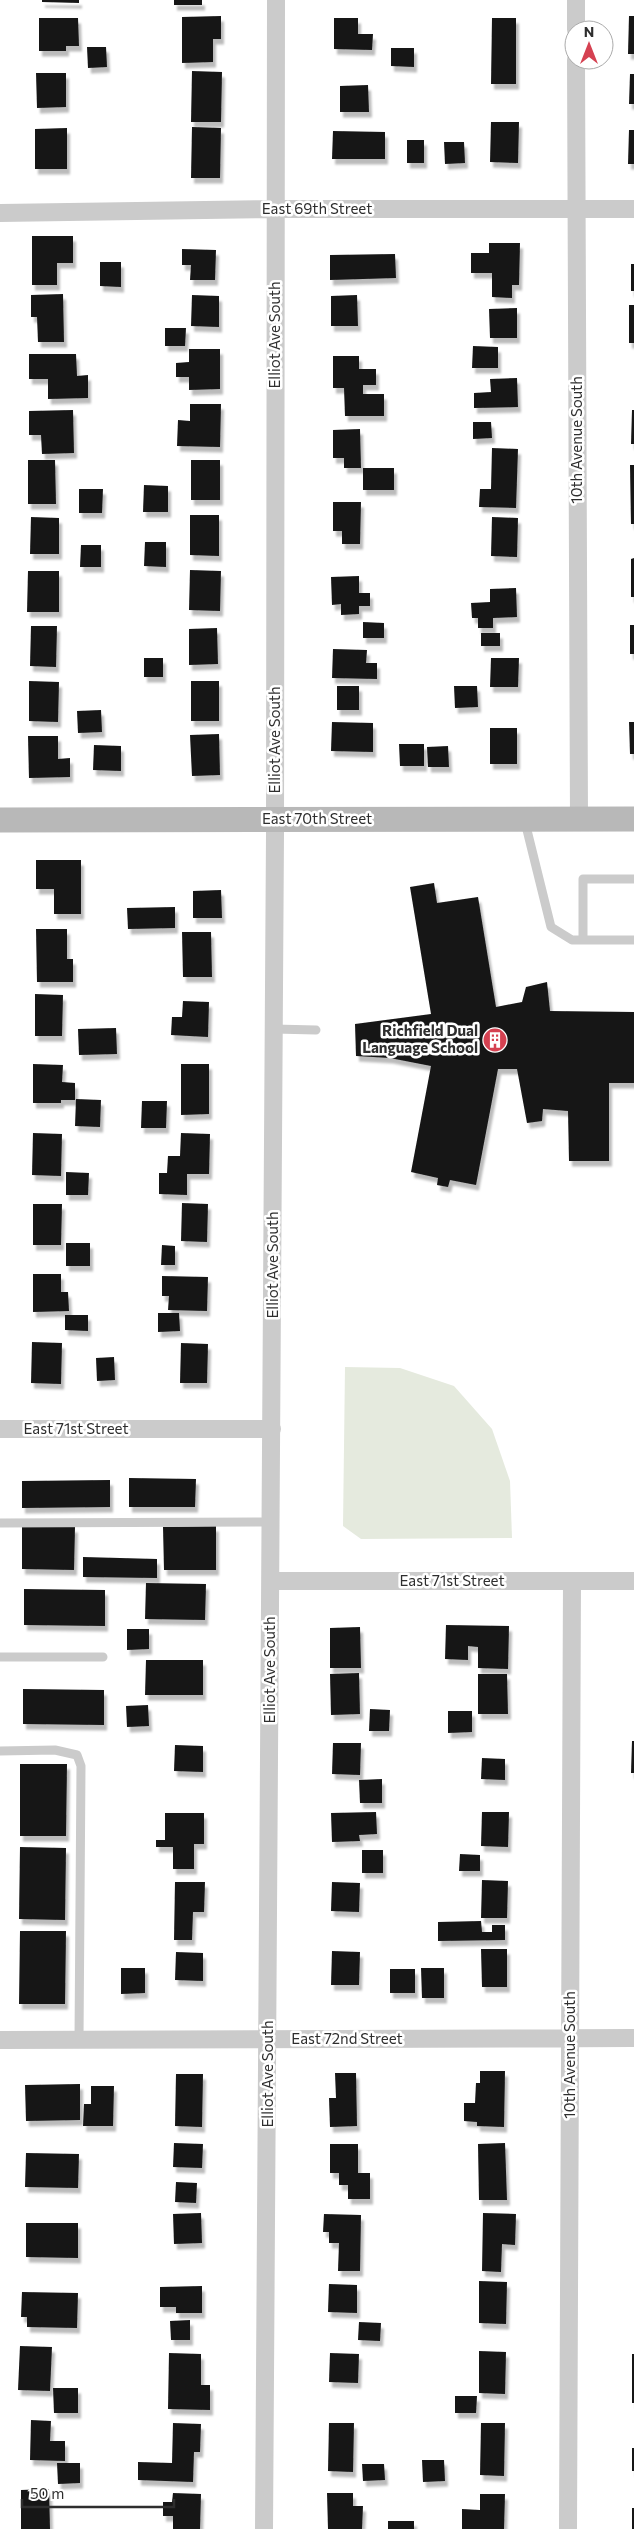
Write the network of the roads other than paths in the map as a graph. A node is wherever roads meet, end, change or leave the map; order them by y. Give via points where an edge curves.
1 (276, 0) edge
2 (576, 0) edge
3 (576, 20) edge
4 (576, 70) edge
5 (576, 208) junction
6 (275, 209) junction
7 (634, 209) edge
8 (0, 213) edge
9 (525, 819) junction
10 (579, 819) junction
11 (634, 819) edge
12 (0, 820) edge
13 (275, 820) junction
14 (634, 879) edge
15 (583, 940) junction
16 (634, 940) edge
17 (274, 1029) junction
18 (316, 1030) dead end
19 (0, 1430) edge
20 (272, 1430) junction
21 (272, 1522) junction
22 (0, 1523) edge
23 (271, 1581) junction
24 (572, 1581) junction
25 (634, 1581) edge
26 (0, 1657) edge
27 (103, 1657) dead end
28 (0, 1751) edge
29 (570, 2038) junction
30 (634, 2038) edge
31 (268, 2039) junction
32 (0, 2040) edge
33 (79, 2040) junction
34 (264, 2529) edge
35 (568, 2529) edge

1 - 6 street, Elliot Ave South
2 - 3 street
4 - 5 street, 10th Avenue South
5 - 6 street, East 69th Street
5 - 7 street, East 69th Street
5 - 10 street, 10th Avenue South
6 - 8 street, East 69th Street
6 - 13 street, Elliot Ave South
9 - 10 street, East 70th Street
9 - 13 street, East 70th Street
9 - 15 lane via 551,927 572,940
10 - 11 street, East 70th Street
12 - 13 street, East 70th Street
13 - 17 street, Elliot Ave South
14 - 15 lane via 583,879
15 - 16 lane
17 - 18 lane
17 - 20 street, Elliot Ave South
19 - 20 street, East 71st Street
20 - 21 street, Elliot Ave South
21 - 22 lane
21 - 23 street, Elliot Ave South
23 - 24 street, East 71st Street
23 - 31 street, Elliot Ave South
24 - 25 street, East 71st Street
24 - 29 street, 10th Avenue South
26 - 27 lane
28 - 33 lane via 55,1750 77,1754 81,1766
29 - 30 street, East 72nd Street
29 - 31 street, East 72nd Street
29 - 35 street, 10th Avenue South
31 - 33 street, East 72nd Street
31 - 34 street, Elliot Ave South
32 - 33 street, East 72nd Street

